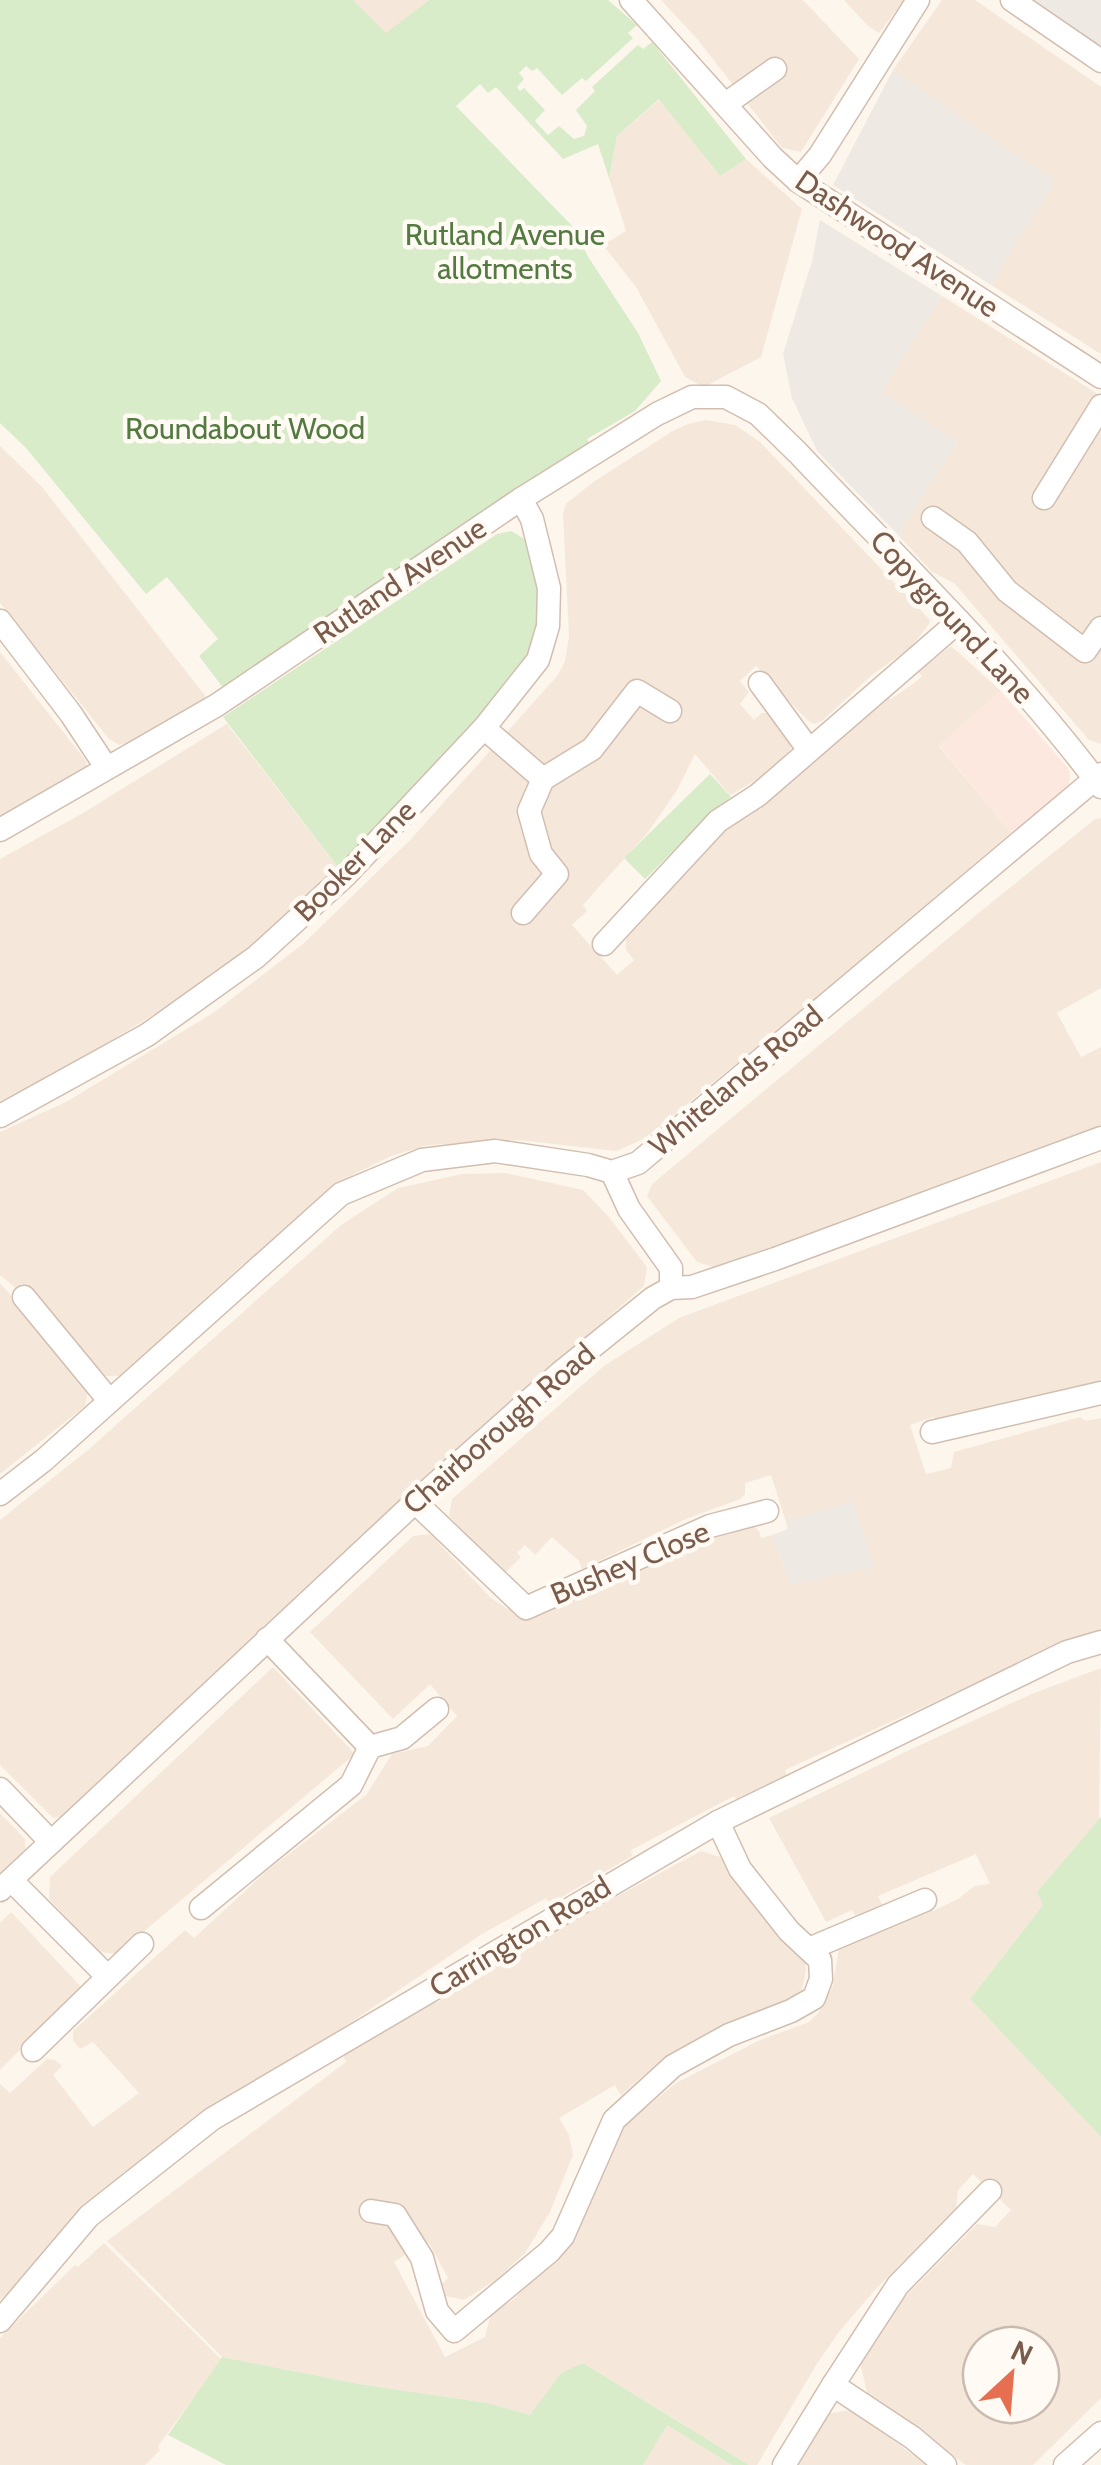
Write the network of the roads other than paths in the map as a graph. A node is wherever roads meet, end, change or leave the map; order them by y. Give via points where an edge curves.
1 (632, 0) edge
2 (918, 0) edge
3 (1012, 0) edge
4 (1101, 61) edge
5 (775, 69) dead end
6 (727, 103) junction
7 (798, 181) junction
8 (1101, 376) edge
9 (1101, 406) edge
10 (798, 453) joint
11 (1044, 498) dead end
12 (520, 499) junction
13 (933, 518) dead end
14 (0, 621) edge
15 (958, 621) junction
16 (1101, 628) edge
17 (1093, 659) edge
18 (760, 683) dead end
19 (670, 711) dead end
20 (484, 728) junction
21 (809, 750) junction
22 (106, 767) junction
23 (542, 779) junction
24 (1099, 780) edge
25 (0, 830) edge
26 (523, 913) dead end
27 (604, 944) dead end
28 (0, 1116) edge
29 (1101, 1138) edge
30 (612, 1172) junction
31 (672, 1288) junction
32 (24, 1298) dead end
33 (1101, 1393) edge
34 (108, 1398) junction
35 (932, 1432) dead end
36 (0, 1494) edge
37 (416, 1502) junction
38 (767, 1512) dead end
39 (267, 1639) junction
40 (1101, 1642) edge
41 (437, 1708) dead end
42 (370, 1747) junction
43 (0, 1788) edge
44 (718, 1822) junction
45 (51, 1842) junction
46 (6, 1885) edge
47 (925, 1900) dead end
48 (201, 1908) dead end
49 (142, 1944) dead end
50 (809, 1950) junction
51 (106, 1976) junction
52 (33, 2050) dead end
53 (990, 2191) dead end
54 (371, 2211) dead end
55 (0, 2321) edge
56 (833, 2384) junction
57 (1101, 2432) edge
58 (784, 2465) edge
59 (945, 2465) edge
60 (1065, 2465) edge

1 - 6 street, Dashwood Avenue
2 - 7 street
3 - 4 street
5 - 6 street
6 - 7 street, Dashwood Avenue
7 - 8 street, Dashwood Avenue
9 - 11 street
10 - 12 street, Rutland Avenue via 758,414 726,397 692,397
10 - 15 street, Copyground Lane
12 - 20 street, Booker Lane via 532,519 548,588 548,626 538,660
12 - 22 street, Rutland Avenue via 217,705
13 - 17 street via 968,542 1006,591
14 - 22 street
15 - 21 street
15 - 24 street, Copyground Lane
16 - 17 street
18 - 21 street
19 - 23 street via 637,692 592,749
20 - 23 street
20 - 28 street, Booker Lane via 346,875 256,957 146,1036
21 - 27 street via 718,821
22 - 25 street, Rutland Avenue
23 - 26 street via 529,811 541,854 557,874
24 - 30 street, Whitelands Road via 638,1163
29 - 31 street, Chairborough Road via 774,1259
30 - 31 street via 671,1268
30 - 34 street via 495,1151 422,1160 342,1194
31 - 37 street, Chairborough Road via 560,1374
32 - 34 street
33 - 35 street
34 - 36 street
37 - 38 street, Bushey Close via 526,1608 710,1526
37 - 39 street, Chairborough Road
39 - 42 street
39 - 45 street, Chairborough Road
40 - 44 street, Carrington Road via 1052,1659
41 - 42 street via 402,1738
42 - 48 street via 351,1785
43 - 45 street
44 - 50 street via 740,1870
44 - 55 street, Carrington Road via 212,2119 89,2216
45 - 46 street, Chairborough Road
46 - 51 street
47 - 50 street
49 - 51 street
50 - 54 street via 820,1960 814,1998 673,2066 614,2120 563,2236 454,2330 437,2312 422,2258 395,2215
51 - 52 street
53 - 56 street via 898,2285
56 - 58 street
56 - 59 street
57 - 60 street

